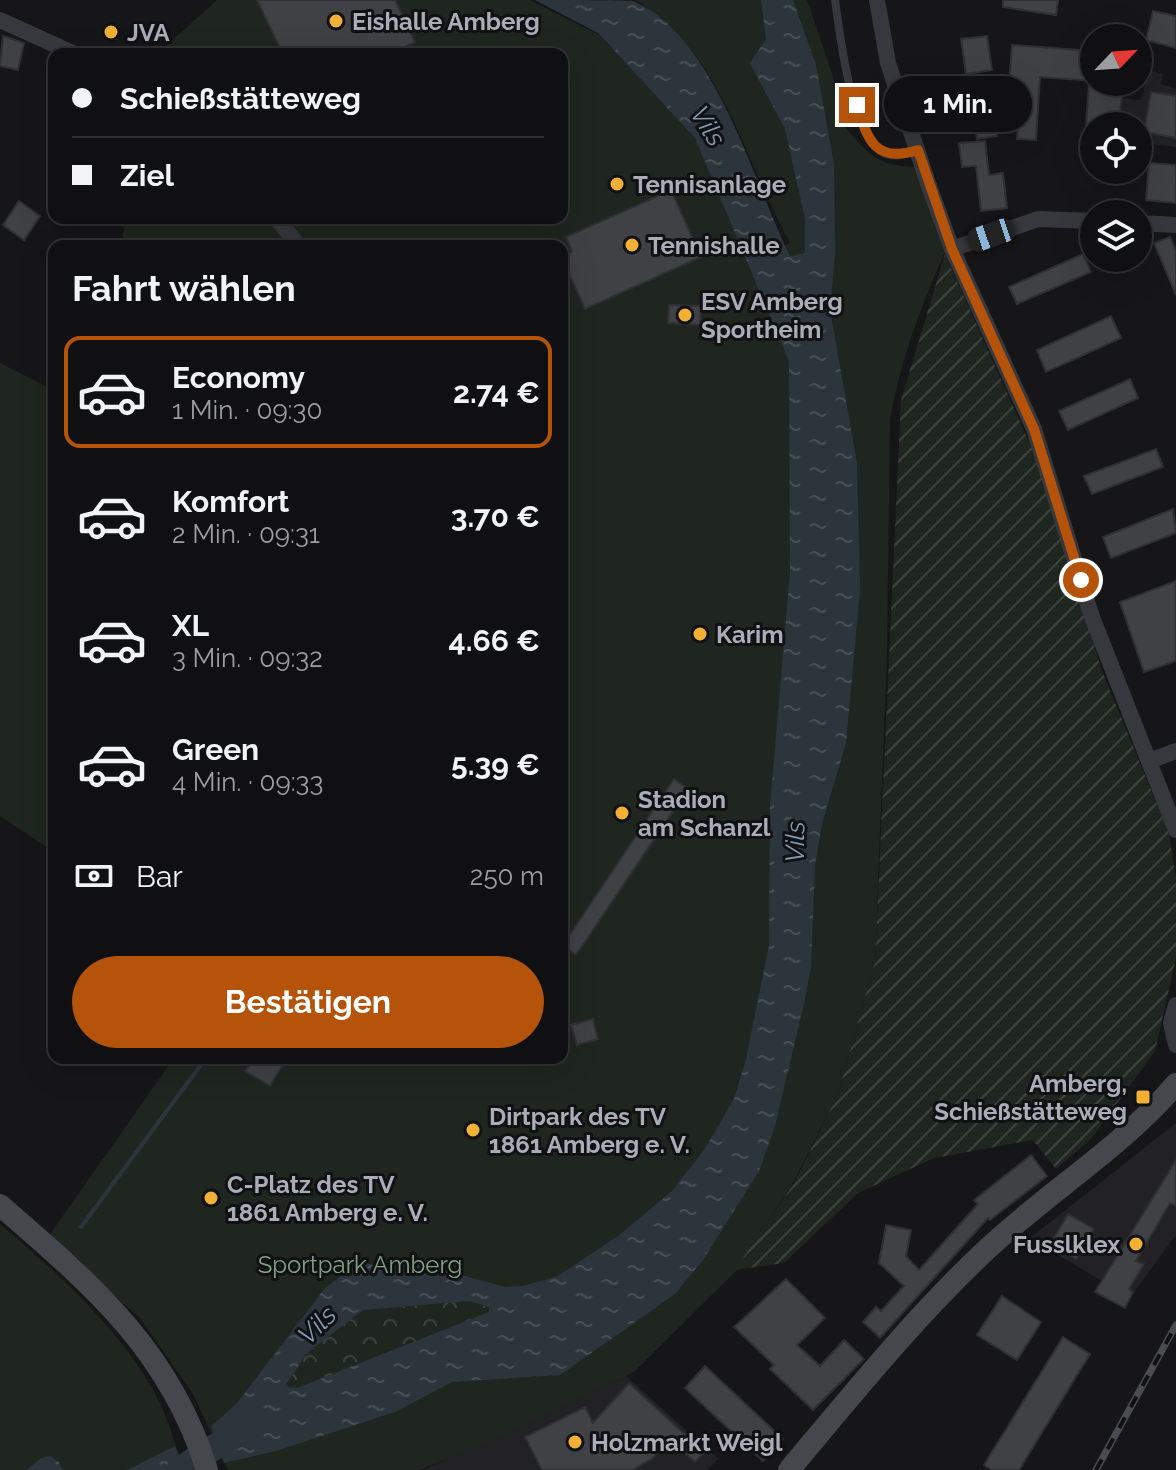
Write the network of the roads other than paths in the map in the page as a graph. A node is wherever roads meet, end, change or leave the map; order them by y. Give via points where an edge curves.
1 (835, 0) edge
2 (877, 0) edge
3 (0, 20) edge
4 (62, 48) edge
5 (918, 150) junction
6 (1080, 220) edge
7 (281, 224) edge
8 (1152, 224) edge
9 (1176, 225) edge
10 (294, 240) edge
11 (952, 249) junction
12 (1176, 751) edge
13 (1149, 761) junction
14 (1176, 830) edge
15 (1176, 1005) edge
16 (1176, 1045) edge
17 (1176, 1084) edge
18 (0, 1205) edge
19 (207, 1470) edge
20 (789, 1470) edge

1 - 5 lane via 863,124 879,150 892,156
2 - 5 street via 888,63
3 - 4 street
5 - 11 street
6 - 11 street via 1038,219
7 - 10 street
8 - 9 street
11 - 13 street via 1034,429 1092,617
12 - 13 street
13 - 14 street
15 - 16 street via 1171,1023
17 - 20 main road via 1145,1120 1022,1217 917,1318
18 - 19 main road via 101,1294 139,1338 176,1398

